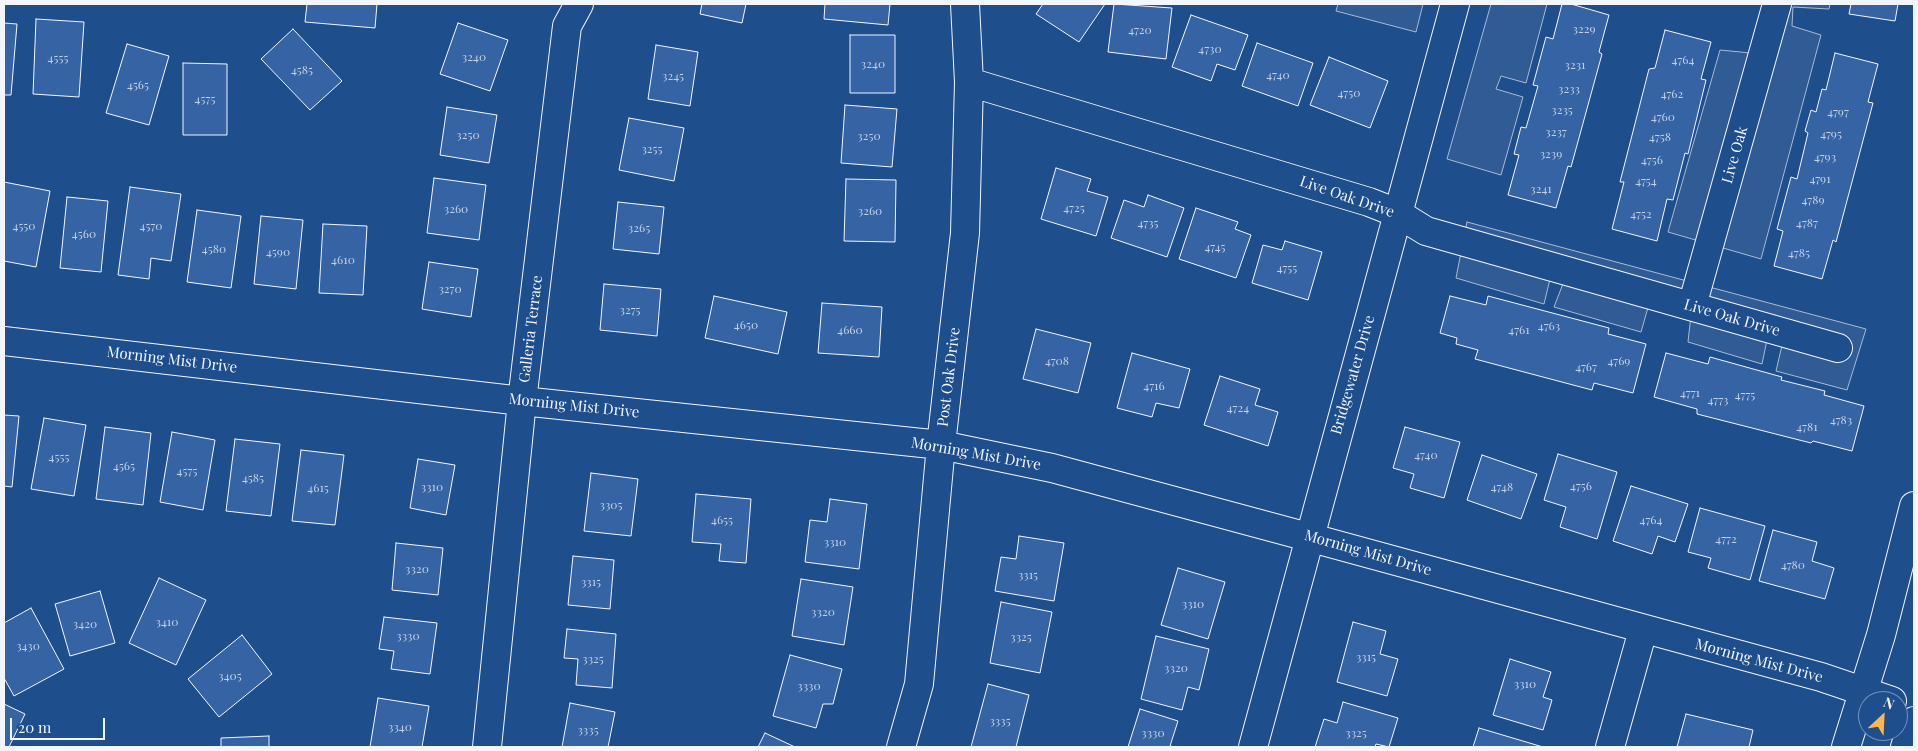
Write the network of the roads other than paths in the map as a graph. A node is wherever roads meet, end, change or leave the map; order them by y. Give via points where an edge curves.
1 (579, 4) edge
2 (965, 4) edge
3 (1455, 4) edge
4 (1777, 4) edge
5 (969, 82) junction
6 (1397, 213) junction
7 (1692, 306) junction
8 (4, 341) edge
9 (1838, 348) dead end
10 (522, 401) junction
11 (941, 445) junction
12 (1914, 506) edge
13 (1308, 537) junction
14 (1643, 630) junction
15 (1865, 691) joint
16 (1858, 712) edge
17 (1914, 721) edge
18 (487, 747) edge
19 (901, 747) edge
20 (1253, 747) edge
21 (1610, 747) edge
22 (1846, 747) edge
23 (1905, 747) edge

1 - 10 street, Galleria Terrace via 567,26
2 - 5 street, Post Oak Drive
3 - 6 street, Bridgewater Drive
4 - 7 street, Live Oak
5 - 6 street, Live Oak Drive
5 - 11 street, Post Oak Drive via 966,233
6 - 7 street, Live Oak Drive via 1426,231
6 - 13 street, Bridgewater Drive
7 - 9 street, Live Oak Drive
8 - 10 street, Morning Mist Drive
10 - 11 street, Morning Mist Drive
10 - 18 street, Galleria Terrace
11 - 13 street, Morning Mist Drive via 1052,468
11 - 19 street, Post Oak Drive via 919,684
12 - 15 street
13 - 14 street, Morning Mist Drive
13 - 20 street, Bridgewater Drive
14 - 15 street, Morning Mist Drive
14 - 21 street
16 - 22 street
17 - 23 street

